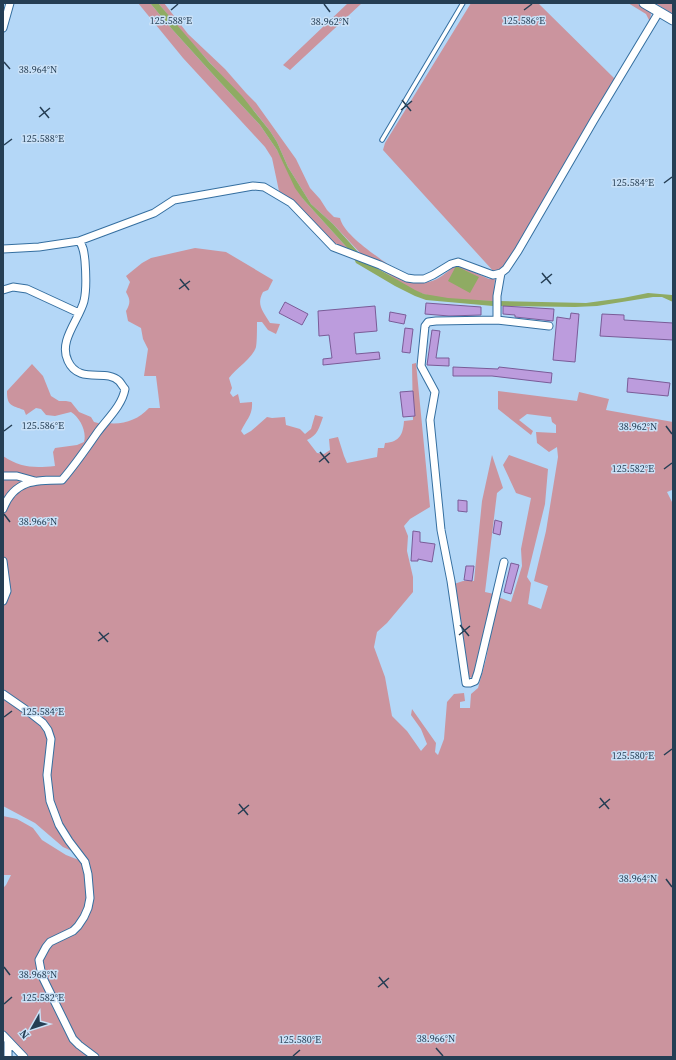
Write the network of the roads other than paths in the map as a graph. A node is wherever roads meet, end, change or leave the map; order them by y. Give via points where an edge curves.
1 (10, 3) edge
2 (463, 3) edge
3 (644, 3) edge
4 (659, 12) junction
5 (673, 20) edge
6 (3, 28) edge
7 (382, 140) dead end
8 (79, 241) junction
9 (3, 249) edge
10 (502, 273) junction
11 (3, 290) edge
12 (79, 313) junction
13 (497, 320) junction
14 (548, 326) dead end
15 (3, 476) edge
16 (35, 481) junction
17 (3, 509) edge
18 (3, 561) edge
19 (504, 562) dead end
20 (3, 601) edge
21 (3, 694) edge
22 (5, 1038) edge
23 (8, 1057) edge
24 (24, 1057) edge
25 (95, 1057) edge

1 - 6 street
2 - 7 lane
3 - 4 street
4 - 5 street
4 - 10 street via 518,251
8 - 9 street
8 - 10 street via 154,213 174,200 253,186 264,187 291,203 333,247 407,278 424,279 458,262 493,275
8 - 12 street via 83,246 86,290
10 - 13 street via 497,296
11 - 12 street via 13,287 27,288
12 - 16 street via 66,343 67,360 75,372 119,380 125,389 124,396 62,480
13 - 14 street
13 - 19 street via 428,322 425,326 421,366 435,392 430,420 441,530 466,682 475,681 478,672
15 - 16 street via 17,476
16 - 17 street via 17,488 9,496
18 - 20 street via 7,591
21 - 25 street via 30,712 48,730 52,739 47,775 50,801 59,825 86,862 90,898 84,918 73,931 50,942 39,960 42,976 73,1039
22 - 23 street
22 - 24 street

